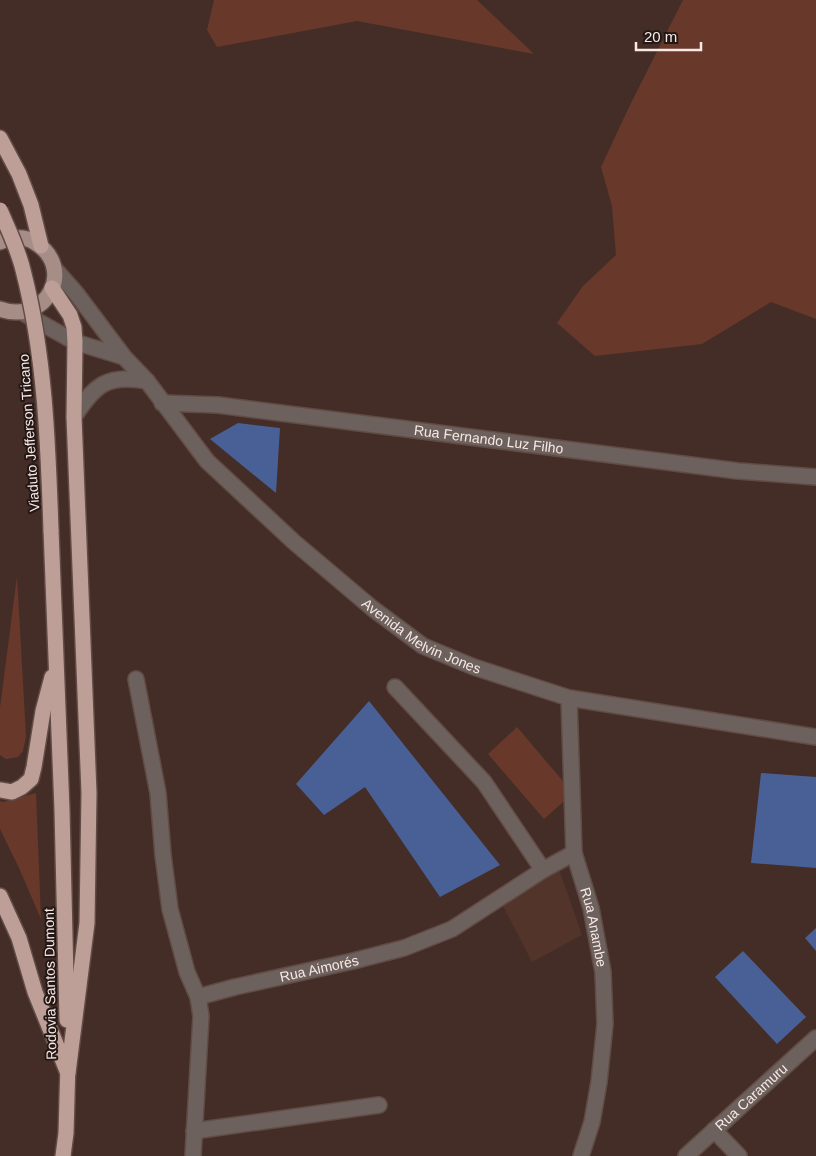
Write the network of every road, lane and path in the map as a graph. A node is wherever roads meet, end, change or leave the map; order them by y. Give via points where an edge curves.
1 (0, 138) edge
2 (0, 210) edge
3 (0, 242) edge
4 (41, 246) junction
5 (54, 268) junction
6 (52, 288) junction
7 (0, 309) edge
8 (22, 312) junction
9 (75, 342) junction
10 (124, 357) junction
11 (148, 381) junction
12 (162, 403) junction
13 (74, 417) junction
14 (816, 477) edge
15 (56, 661) junction
16 (136, 679) dead end
17 (395, 687) dead end
18 (569, 698) junction
19 (816, 737) edge
20 (0, 790) edge
21 (62, 810) joint
22 (574, 853) junction
23 (544, 870) junction
24 (0, 896) edge
25 (198, 997) junction
26 (816, 1038) edge
27 (68, 1073) junction
28 (379, 1104) dead end
29 (714, 1130) junction
30 (194, 1131) junction
31 (63, 1156) edge
32 (193, 1156) edge
33 (582, 1156) edge
34 (686, 1156) edge
35 (739, 1156) edge

1 - 4 highway via 31,205
2 - 15 highway, Viaduto Jefferson Tricano, bridge via 22,268 40,352 47,432
3 - 4 main road via 18,238
4 - 5 main road
5 - 6 main road
5 - 10 street, Avenida Melvin Jones
6 - 8 main road via 40,305
6 - 9 highway via 70,315
7 - 8 main road
8 - 9 street
9 - 10 street
9 - 13 highway
10 - 11 street, Avenida Melvin Jones
11 - 12 street, Avenida Melvin Jones
11 - 13 street via 129,378 106,383 86,398
12 - 14 street, Rua Fernando Luz Filho via 218,405 738,471
12 - 18 street, Avenida Melvin Jones via 207,461 294,542 423,646 474,667
13 - 27 highway via 89,850 87,923
15 - 20 highway via 31,779 12,792
15 - 21 highway, Viaduto Jefferson Tricano
16 - 25 street via 158,793 170,909 187,972
17 - 23 street via 484,782
18 - 19 street, Avenida Melvin Jones
18 - 22 street, Rua Anambe
21 - 27 highway, Rodovia Santos Dumont
22 - 23 street, Rua Aimorés
22 - 33 street, Rua Anambe via 591,908 602,972 605,1024 594,1106
23 - 25 street, Rua Aimorés via 452,929 404,948
24 - 27 highway via 19,938 35,992
25 - 30 street via 200,1016
26 - 29 street, Rua Caramuru
27 - 31 highway, Rodovia Santos Dumont
28 - 30 street
29 - 34 street, Rua Caramuru
29 - 35 street
30 - 32 street

